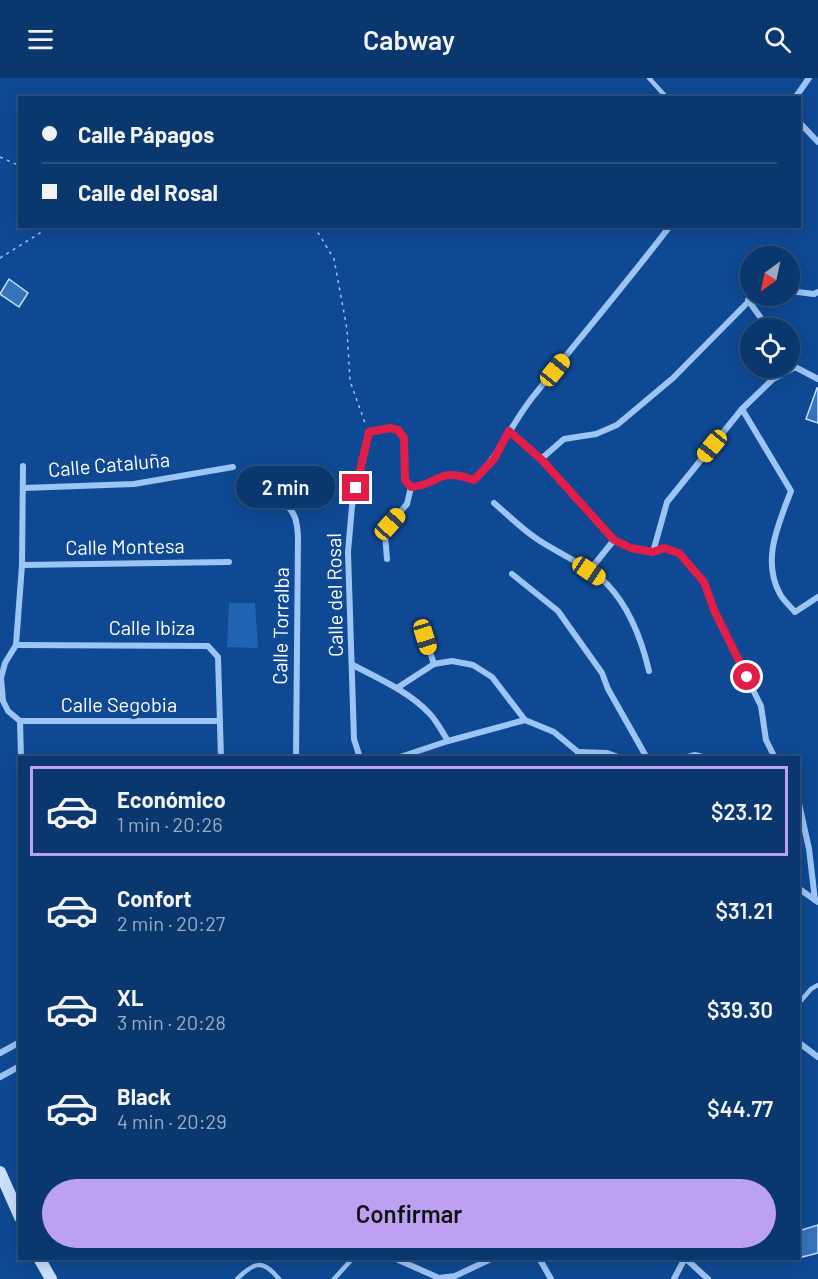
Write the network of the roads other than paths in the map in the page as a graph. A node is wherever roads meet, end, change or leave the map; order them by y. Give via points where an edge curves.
1 (649, 78) edge
2 (809, 78) edge
3 (665, 96) edge
4 (796, 96) edge
5 (801, 124) edge
6 (818, 142) edge
7 (668, 228) edge
8 (800, 292) edge
9 (818, 292) edge
10 (742, 306) edge
11 (800, 370) edge
12 (776, 378) edge
13 (818, 379) edge
14 (742, 409) junction
15 (509, 431) junction
16 (541, 459) junction
17 (22, 466) dead end
18 (233, 467) dead end
19 (411, 487) junction
20 (23, 488) junction
21 (282, 500) dead end
22 (494, 503) dead end
23 (614, 540) junction
24 (653, 552) junction
25 (387, 559) dead end
26 (229, 562) dead end
27 (22, 565) junction
28 (589, 571) junction
29 (512, 574) dead end
30 (818, 597) edge
31 (425, 637) dead end
32 (15, 645) junction
33 (434, 664) junction
34 (353, 665) junction
35 (650, 671) dead end
36 (397, 688) junction
37 (525, 720) junction
38 (20, 721) junction
39 (219, 721) junction
40 (448, 741) junction
41 (580, 754) edge
42 (21, 756) edge
43 (221, 756) edge
44 (296, 756) edge
45 (359, 756) edge
46 (403, 756) edge
47 (616, 756) edge
48 (646, 756) edge
49 (774, 756) edge
50 (800, 809) edge
51 (800, 889) edge
52 (816, 901) edge
53 (818, 985) edge
54 (800, 1002) edge
55 (18, 1043) edge
56 (800, 1044) edge
57 (0, 1053) edge
58 (818, 1057) edge
59 (18, 1067) edge
60 (0, 1077) edge
61 (0, 1172) edge
62 (18, 1212) edge
63 (40, 1260) edge
64 (351, 1260) edge
65 (398, 1260) edge
66 (489, 1260) edge
67 (540, 1260) edge
68 (684, 1260) edge
69 (687, 1260) edge
70 (51, 1279) edge
71 (237, 1279) edge
72 (279, 1279) edge
73 (334, 1279) edge
74 (551, 1279) edge
75 (674, 1279) edge
76 (708, 1279) edge

1 - 3 lane
2 - 4 street
5 - 6 street
7 - 15 street
8 - 9 street
10 - 16 street via 673,378 617,425 596,434 564,439
11 - 13 street
12 - 14 street
14 - 24 street via 667,502
14 - 30 street via 791,490 773,538 772,567 780,594 795,612
15 - 16 street
15 - 19 street via 494,459 474,480 444,475 423,486
16 - 23 street
17 - 20 street
18 - 20 street, Calle Cataluña via 134,484
19 - 25 street via 407,504 385,535
19 - 34 street, Calle del Rosal via 405,480 404,438 398,430 369,432 352,506 349,541
20 - 27 street
21 - 44 street, Calle Torralba via 294,512 298,537
22 - 28 street via 535,538
23 - 24 street
23 - 28 street
24 - 49 street via 664,548 679,553 704,582 761,706 766,740
26 - 27 street, Calle Montesa
27 - 32 street
28 - 35 street via 609,586 630,619
29 - 48 street via 558,611 602,673
31 - 33 street
32 - 38 street via 3,670 1,690 8,711
32 - 39 street, Calle Ibiza via 208,646 218,657
33 - 36 street
33 - 37 street via 472,664 492,676
34 - 36 street
34 - 45 street, Calle del Rosal via 354,740
36 - 40 street via 430,714
37 - 40 street
37 - 41 street via 554,732
38 - 39 street, Calle Segobia
38 - 42 street
39 - 43 street, Calle Ibiza
40 - 46 street
41 - 47 street
50 - 52 street
51 - 52 street
53 - 54 lane
55 - 57 street
56 - 58 street
59 - 60 street
61 - 62 main road
63 - 70 main road
64 - 73 lane
65 - 66 street via 439,1278 455,1276
67 - 74 street
68 - 75 street
69 - 76 street
71 - 72 lane via 252,1265 262,1265

